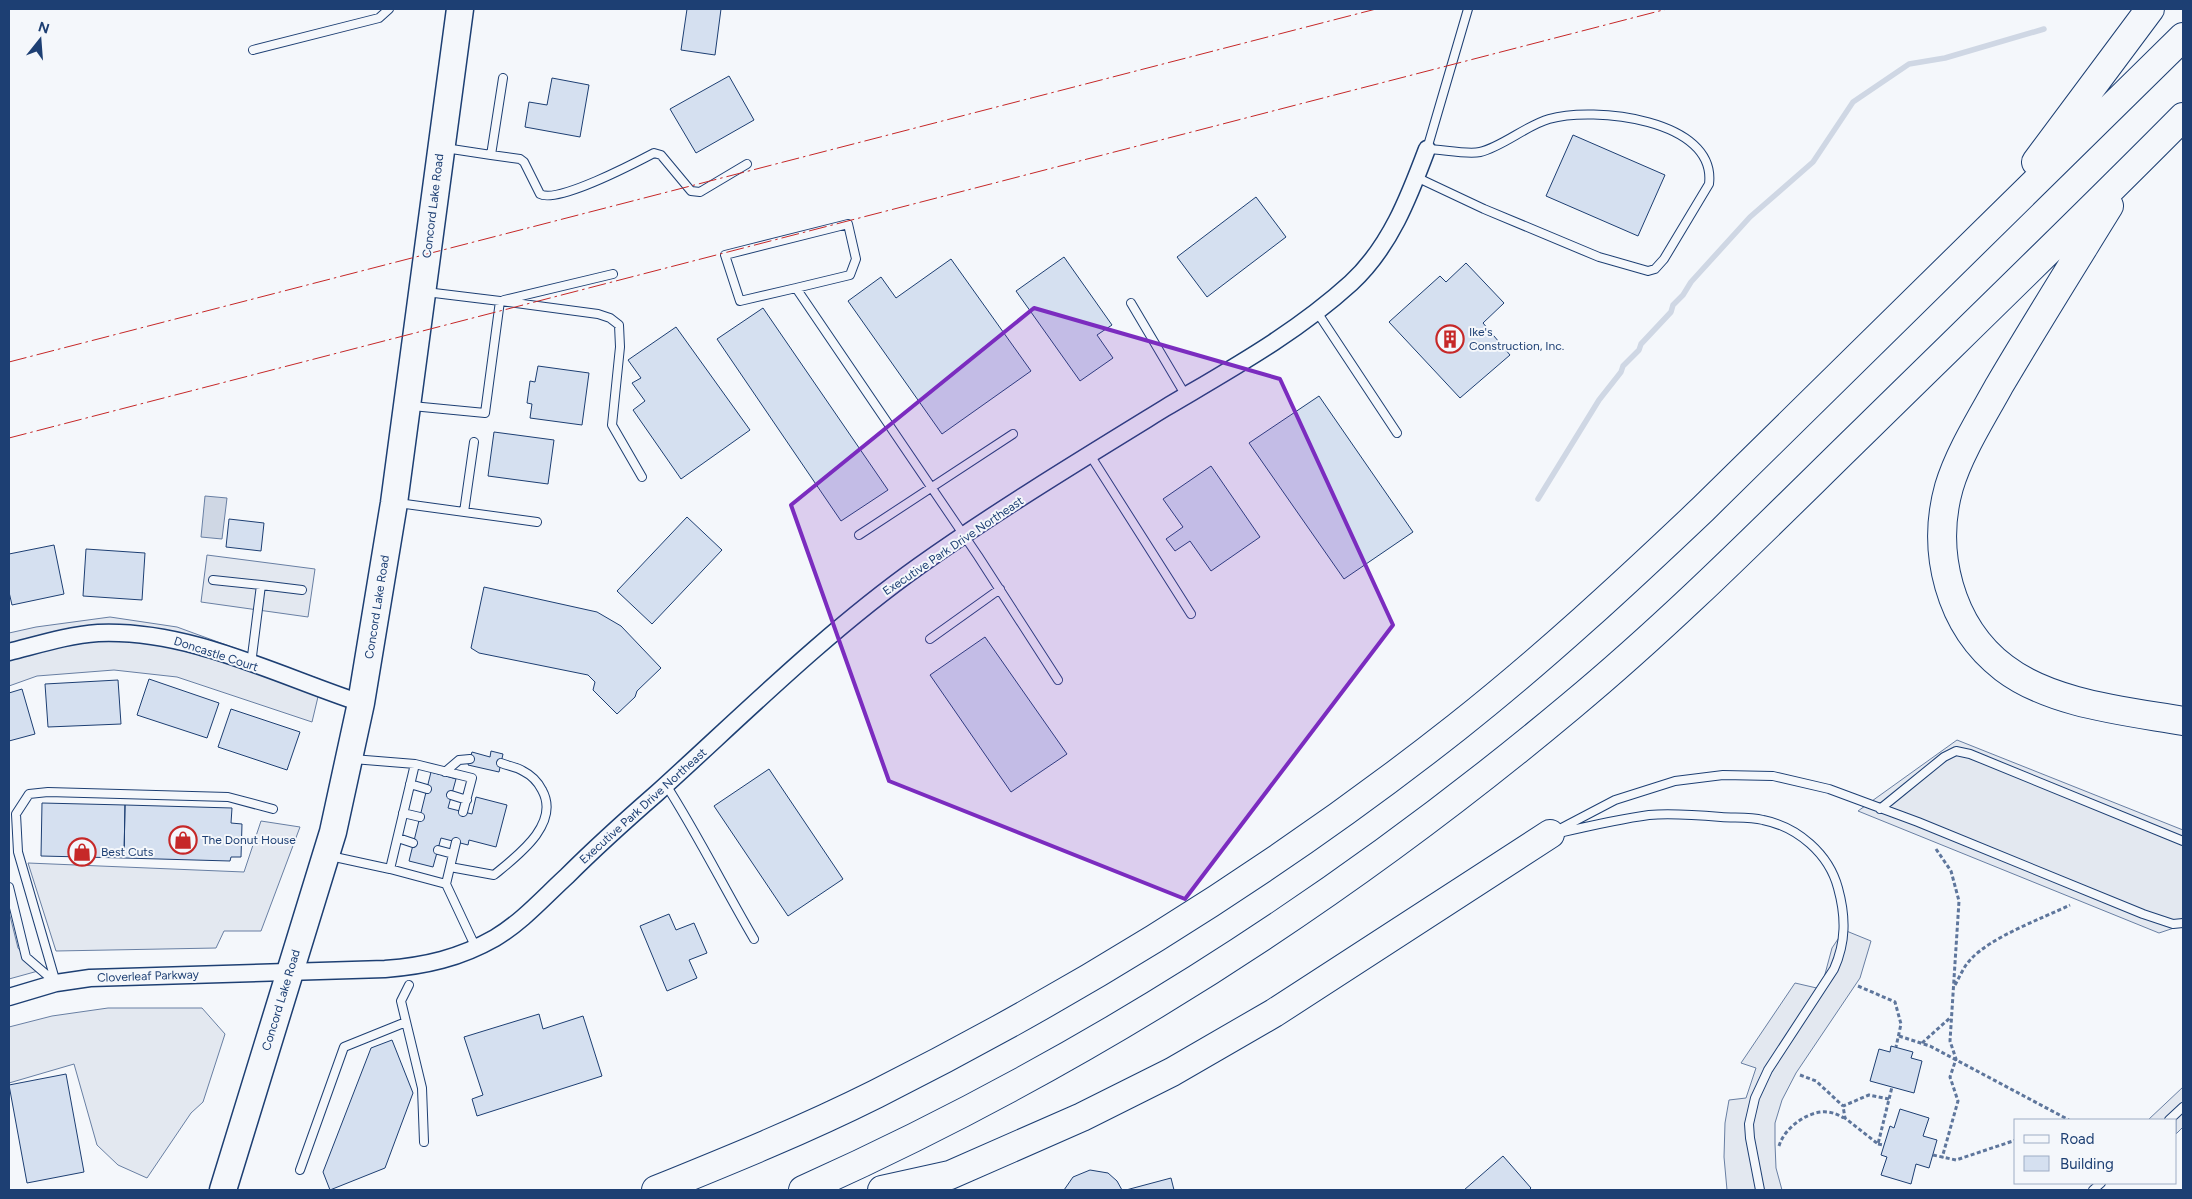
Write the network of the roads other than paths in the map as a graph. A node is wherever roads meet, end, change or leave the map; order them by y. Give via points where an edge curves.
1 (390, 9) edge
2 (460, 9) edge
3 (1468, 9) edge
4 (2150, 9) edge
5 (2183, 37) edge
6 (253, 50) dead end
7 (503, 78) dead end
8 (2183, 117) edge
9 (441, 147) junction
10 (1427, 148) junction
11 (491, 154) junction
12 (747, 164) dead end
13 (2132, 169) junction
14 (1416, 177) junction
15 (1985, 232) junction
16 (613, 274) dead end
17 (796, 288) junction
18 (422, 291) junction
19 (500, 301) junction
20 (1131, 303) dead end
21 (1317, 312) junction
22 (1186, 396) junction
23 (407, 405) junction
24 (1397, 433) dead end
25 (1013, 434) dead end
26 (474, 442) dead end
27 (1090, 455) junction
28 (642, 477) dead end
29 (930, 487) junction
30 (394, 503) junction
31 (464, 512) junction
32 (537, 522) dead end
33 (859, 535) dead end
34 (964, 537) junction
35 (213, 580) dead end
36 (261, 585) junction
37 (1000, 589) junction
38 (302, 590) dead end
39 (1190, 614) dead end
40 (930, 639) dead end
41 (9, 652) edge
42 (251, 664) junction
43 (1058, 680) dead end
44 (361, 703) junction
45 (2183, 721) edge
46 (349, 759) junction
47 (470, 759) dead end
48 (501, 763) dead end
49 (415, 764) junction
50 (445, 772) junction
51 (410, 784) junction
52 (666, 785) junction
53 (427, 789) dead end
54 (452, 796) dead end
55 (466, 800) junction
56 (273, 809) dead end
57 (1880, 809) junction
58 (463, 812) dead end
59 (403, 813) junction
60 (420, 817) dead end
61 (1550, 834) junction
62 (398, 838) junction
63 (2183, 841) edge
64 (456, 842) dead end
65 (413, 843) dead end
66 (438, 850) dead end
67 (453, 854) junction
68 (326, 856) junction
69 (450, 867) junction
70 (390, 869) junction
71 (446, 884) junction
72 (9, 887) edge
73 (2183, 923) edge
74 (754, 939) dead end
75 (476, 948) junction
76 (290, 971) junction
77 (56, 983) junction
78 (409, 985) dead end
79 (9, 997) edge
80 (406, 1022) junction
81 (2183, 1107) edge
82 (2170, 1119) edge
83 (424, 1142) dead end
84 (300, 1170) dead end
85 (224, 1190) edge
86 (656, 1190) edge
87 (804, 1190) edge
88 (882, 1190) edge
89 (1760, 1190) edge

1 - 6 lane via 378,18
2 - 9 main road, Concord Lake Road
3 - 10 lane
4 - 15 highway
5 - 15 highway
7 - 11 lane
8 - 13 highway
9 - 11 lane
9 - 18 main road, Concord Lake Road
10 - 14 street, Executive Park Drive Northeast
10 - 14 lane via 1480,152 1547,119 1571,114 1596,114 1673,130 1694,145 1705,158 1710,172 1709,184 1664,260 1648,271 1600,257
11 - 12 lane via 524,162 544,196 586,185 654,153 661,155 691,191 696,192
13 - 45 highway via 1975,429 1949,486 1942,521 1942,551 1948,585 1959,613 1979,643 2004,668 2068,698
13 - 87 highway via 1679,610 1574,704 1428,820 1211,972 1102,1038 940,1126
14 - 21 street, Executive Park Drive Northeast via 1408,200 1376,256
15 - 86 highway via 1630,578 1483,706 1387,781 1192,915 1110,967 1012,1022 874,1095
16 - 19 lane
17 - 17 lane via 740,301 725,255 848,224 856,259 850,275
17 - 29 lane
18 - 19 lane
18 - 23 main road, Concord Lake Road
19 - 23 lane via 485,413
19 - 28 lane via 598,314 618,325 620,347 612,425
20 - 22 lane
21 - 22 street, Executive Park Drive Northeast via 1275,342
21 - 24 lane
22 - 27 street, Executive Park Drive Northeast
23 - 30 main road, Concord Lake Road
25 - 29 lane
26 - 31 lane
27 - 34 street, Executive Park Drive Northeast
27 - 39 lane
29 - 33 lane
29 - 34 lane
30 - 31 lane
30 - 44 main road, Concord Lake Road
31 - 32 lane
34 - 37 lane
34 - 52 street, Executive Park Drive Northeast via 850,618
35 - 36 lane
36 - 38 lane
36 - 42 lane
37 - 40 lane
37 - 43 lane
41 - 42 street, Doncastle Court via 96,633 120,633 173,639
42 - 44 street, Doncastle Court
44 - 46 main road, Concord Lake Road
46 - 49 lane
46 - 68 main road, Concord Lake Road
47 - 50 lane via 459,760
48 - 69 lane via 524,771 538,782 545,795 547,808 537,834 494,875
49 - 50 lane
49 - 51 lane
50 - 55 lane via 472,778
51 - 53 lane
51 - 59 lane
52 - 74 lane via 695,830
52 - 75 street, Executive Park Drive Northeast via 518,922
54 - 55 lane
55 - 58 lane
56 - 77 lane via 228,797 29,794 16,814 18,852
57 - 61 lane via 1829,789 1773,776 1723,775 1675,781 1615,800
57 - 63 lane via 1944,757 1956,751
57 - 73 lane via 2143,914 2173,924
59 - 60 lane
59 - 62 lane
61 - 88 highway via 1274,1013 1172,1072 1082,1118 950,1175
61 - 89 lane via 1650,815 1763,820 1806,839 1827,862 1843,906 1841,948 1834,969 1768,1070 1755,1098 1750,1138
62 - 65 lane
62 - 70 lane
64 - 67 lane
66 - 67 lane
67 - 69 lane
68 - 70 lane
68 - 76 main road, Concord Lake Road
69 - 71 lane
70 - 71 lane
71 - 75 lane
72 - 77 lane via 26,957
75 - 76 street, Executive Park Drive Northeast via 425,966
76 - 77 street, Cloverleaf Parkway via 90,978
76 - 85 main road, Concord Lake Road
77 - 79 street, Cloverleaf Parkway
78 - 80 lane via 401,1001
80 - 83 lane via 422,1088
80 - 84 lane via 344,1047
81 - 82 lane

